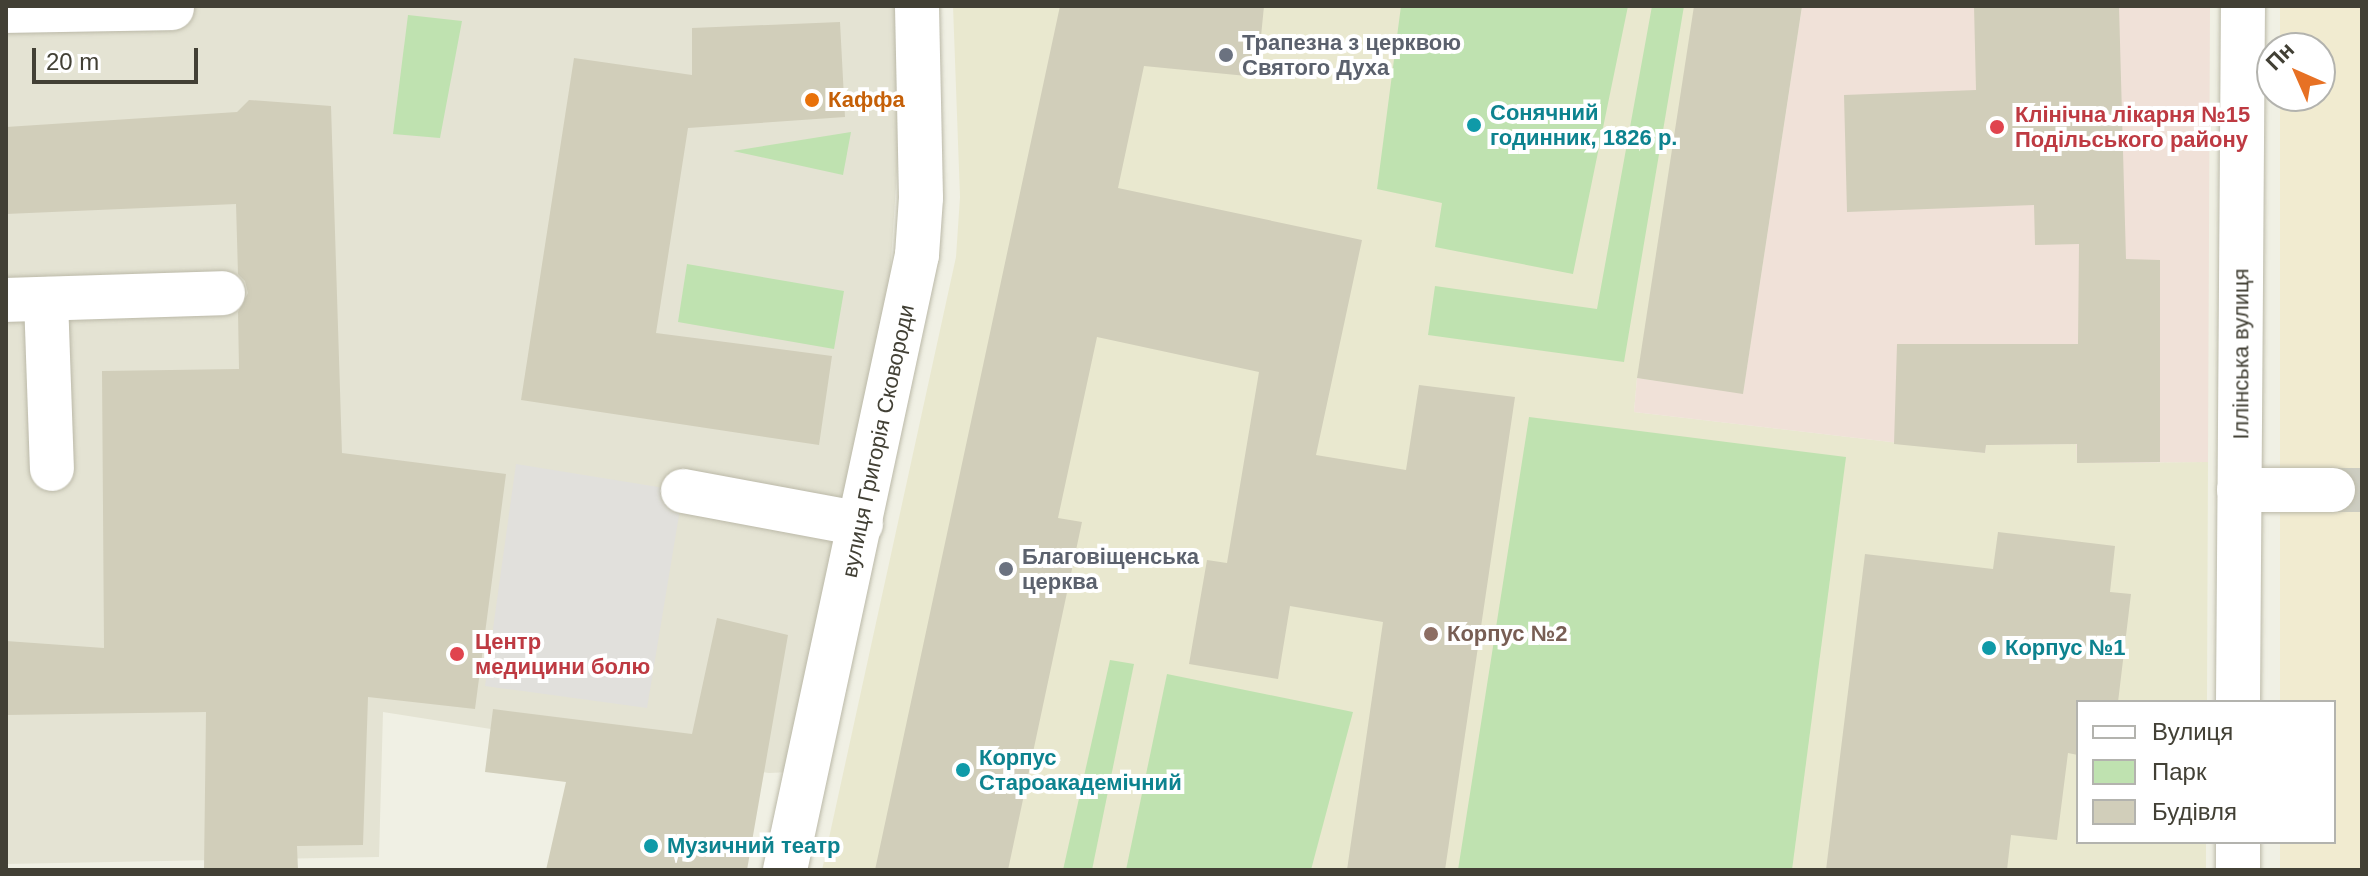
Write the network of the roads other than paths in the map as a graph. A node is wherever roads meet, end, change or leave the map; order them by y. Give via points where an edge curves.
1 (917, 6) edge
2 (2243, 6) edge
3 (172, 8) edge
4 (6, 11) edge
5 (223, 293) dead end
6 (26, 300) edge
7 (52, 469) dead end
8 (2239, 490) junction
9 (2333, 490) tunnel mouth
10 (683, 491) dead end
11 (861, 524) junction
12 (2238, 700) edge
13 (2238, 844) edge
14 (785, 870) edge
15 (2238, 870) edge

1 - 11 street, вулиця Григорія Сковороди via 917,255
2 - 8 street, Іллінська вулиця
3 - 4 street
5 - 6 street
6 - 7 street
8 - 9 street
8 - 12 street, Іллінська вулиця
10 - 11 street
11 - 14 street, вулиця Григорія Сковороди
13 - 15 street

